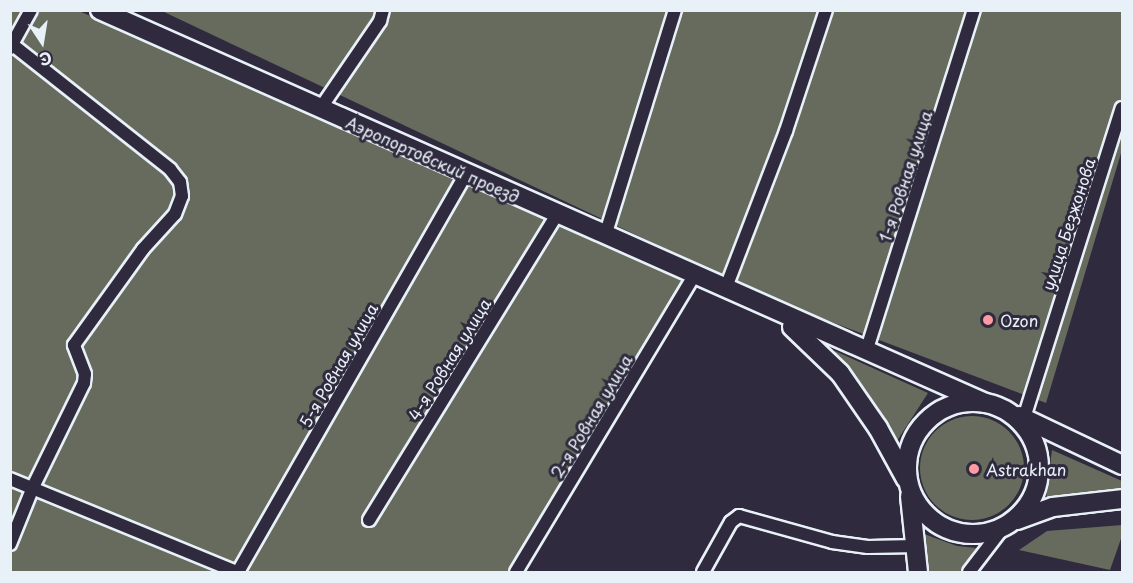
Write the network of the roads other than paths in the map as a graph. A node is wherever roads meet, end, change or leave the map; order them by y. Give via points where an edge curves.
1 (31, 10) edge
2 (100, 10) edge
3 (383, 10) edge
4 (675, 10) edge
5 (826, 10) edge
6 (974, 10) edge
7 (11, 46) edge
8 (1122, 108) edge
9 (320, 109) junction
10 (466, 174) junction
11 (557, 215) junction
12 (605, 236) junction
13 (694, 276) junction
14 (725, 290) junction
15 (766, 309) junction
16 (866, 352) junction
17 (985, 403) junction
18 (1017, 415) junction
19 (1122, 465) edge
20 (10, 479) edge
21 (908, 485) junction
22 (33, 487) junction
23 (1122, 499) edge
24 (369, 520) dead end
25 (1006, 526) junction
26 (10, 544) edge
27 (916, 546) junction
28 (237, 573) edge
29 (516, 573) edge
30 (704, 573) edge
31 (918, 573) edge
32 (969, 573) edge

1 - 7 street
2 - 9 main road, Аэропортовский проезд
3 - 9 street via 380,21
4 - 12 street
5 - 14 street via 786,131
6 - 16 street, 1-я Ровная улица
7 - 22 street via 170,169 180,182 182,196 175,214 143,249 74,345 85,375 84,383
8 - 18 street, улица Безжонова
9 - 10 main road, Аэропортовский проезд
10 - 11 main road, Аэропортовский проезд
10 - 28 street, 5-я Ровная улица
11 - 12 main road, Аэропортовский проезд
11 - 24 street, 4-я Ровная улица
12 - 13 main road, Аэропортовский проезд
13 - 14 main road, Аэропортовский проезд
13 - 29 street, 2-я Ровная улица
14 - 15 main road, Аэропортовский проезд
15 - 16 main road
15 - 21 main road via 819,349 840,373 878,428
16 - 17 main road
17 - 18 main road
17 - 21 main road via 959,403 935,413 916,432 907,456
18 - 19 main road
18 - 25 main road via 1038,455 1038,481 1032,497
20 - 22 street
21 - 25 main road via 917,506 936,524 960,534 986,534
21 - 27 main road
22 - 26 street
22 - 28 street
23 - 25 main road via 1053,507
25 - 32 street
27 - 30 street via 868,547 832,542 739,516 731,522
27 - 31 main road

